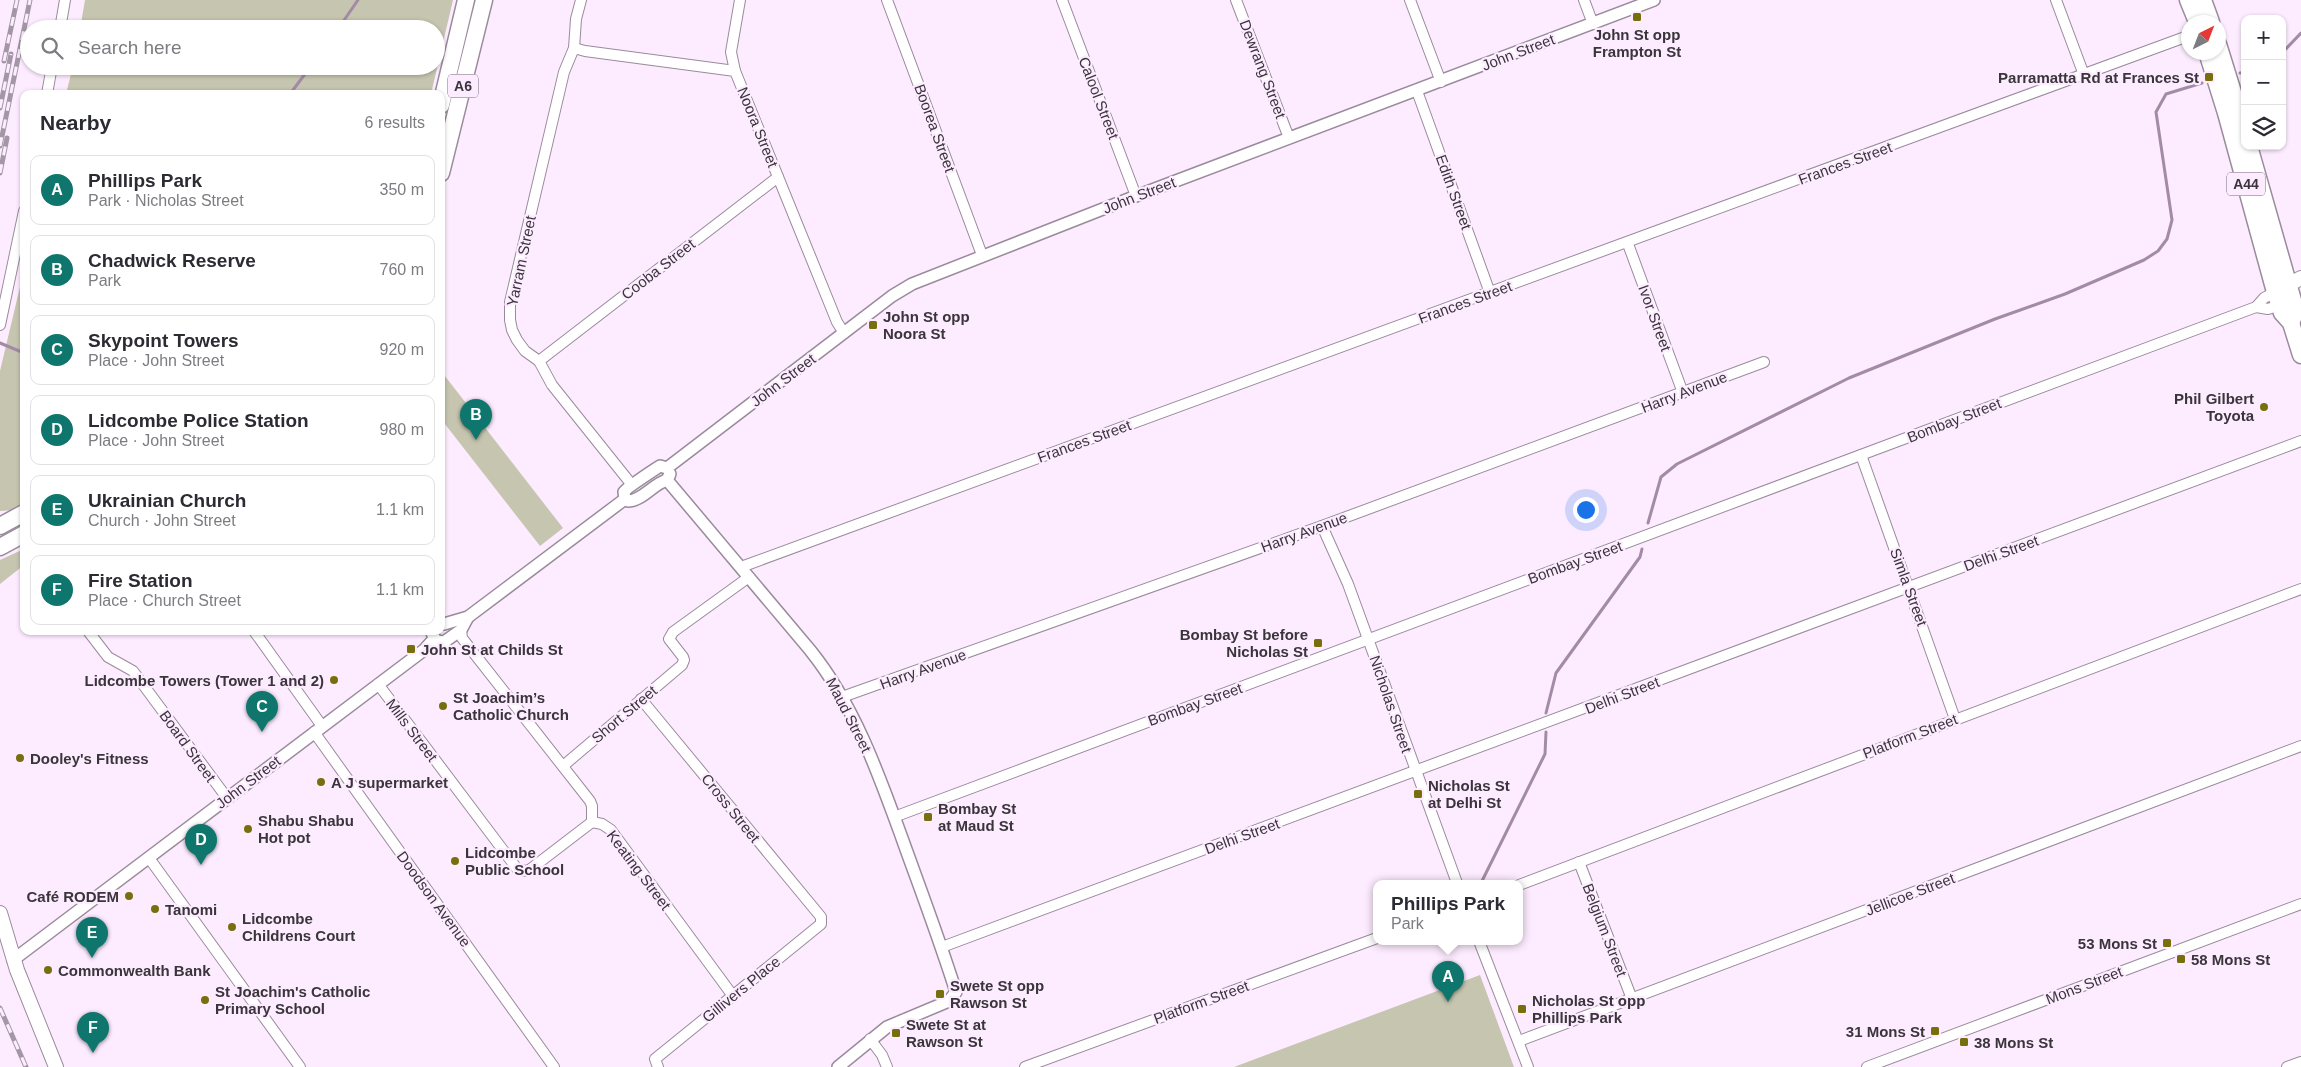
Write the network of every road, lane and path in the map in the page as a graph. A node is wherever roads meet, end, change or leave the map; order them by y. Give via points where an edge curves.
1 (66, 0) edge
2 (466, 0) edge
3 (484, 0) edge
4 (581, 0) edge
5 (740, 0) edge
6 (887, 0) edge
7 (1062, 0) edge
8 (1236, 0) edge
9 (1410, 0) edge
10 (1584, 0) edge
11 (1654, 0) edge
12 (2056, 0) edge
13 (2188, 0) edge
14 (2203, 0) edge
15 (2193, 15) edge
16 (2208, 15) edge
17 (62, 20) edge
18 (1593, 24) junction
19 (2181, 39) edge
20 (574, 48) junction
21 (2209, 60) edge
22 (2223, 60) edge
23 (736, 71) junction
24 (50, 75) edge
25 (2084, 75) junction
26 (1441, 82) junction
27 (48, 90) edge
28 (445, 90) edge
29 (1417, 91) junction
30 (2241, 118) edge
31 (1289, 138) junction
32 (2250, 150) edge
33 (445, 157) edge
34 (778, 177) junction
35 (1136, 196) junction
36 (20, 230) edge
37 (1628, 244) junction
38 (982, 255) junction
39 (2290, 292) edge
40 (1490, 293) junction
41 (0, 325) edge
42 (844, 333) junction
43 (2301, 355) edge
44 (539, 361) junction
45 (1764, 362) dead end
46 (1683, 393) junction
47 (2301, 442) edge
48 (1861, 455) junction
49 (667, 468) junction
50 (667, 480) junction
51 (632, 484) junction
52 (625, 499) junction
53 (20, 515) edge
54 (2, 524) edge
55 (1322, 526) junction
56 (20, 536) edge
57 (0, 547) edge
58 (741, 568) junction
59 (749, 577) junction
60 (1909, 587) junction
61 (2301, 589) edge
62 (468, 617) junction
63 (445, 623) edge
64 (445, 626) edge
65 (460, 630) junction
66 (91, 635) edge
67 (257, 635) edge
68 (433, 635) edge
69 (449, 638) junction
70 (1368, 639) junction
71 (378, 684) junction
72 (842, 697) junction
73 (641, 699) junction
74 (1955, 719) junction
75 (318, 729) junction
76 (2301, 746) edge
77 (563, 766) junction
78 (1415, 772) junction
79 (227, 798) junction
80 (894, 816) junction
81 (592, 822) junction
82 (149, 858) junction
83 (1579, 862) junction
84 (1456, 880) edge
85 (1523, 883) edge
86 (2301, 904) edge
87 (0, 913) edge
88 (821, 917) joint
89 (1373, 939) edge
90 (1481, 945) edge
91 (942, 947) junction
92 (13, 960) junction
93 (733, 996) junction
94 (1632, 999) junction
95 (870, 1039) junction
96 (1519, 1041) junction
97 (2301, 1062) edge
98 (657, 1063) edge
99 (56, 1067) edge
100 (300, 1067) edge
101 (554, 1067) edge
102 (838, 1067) edge
103 (887, 1067) edge
104 (1025, 1067) edge
105 (1528, 1067) edge
106 (1867, 1067) edge
107 (2287, 1067) edge

1 - 17 street
2 - 28 highway, A6
3 - 33 highway, A6
4 - 20 street, Yarram Street
5 - 23 street via 731,52
6 - 38 street, Boorea Street
7 - 35 street, Calool Street
8 - 31 street, Dewrang Street
9 - 26 street
10 - 18 street
11 - 18 street, John Street
12 - 25 street
13 - 15 highway
14 - 16 highway
18 - 26 street, John Street
19 - 25 street, Frances Street
20 - 23 street, Noora Street
20 - 44 street, Yarram Street via 564,72 510,302 512,330 525,351
21 - 39 highway, A44
22 - 30 highway
23 - 34 street, Noora Street
24 - 27 street
25 - 37 street, Frances Street
26 - 29 street, John Street
29 - 31 street, John Street
29 - 40 street, Edith Street
31 - 35 street, John Street
32 - 39 highway, A44
34 - 42 street, Noora Street
34 - 44 street, Cooba Street
35 - 38 street, John Street
36 - 41 street
37 - 40 street, Frances Street
37 - 46 street, Ivor Street
38 - 42 street, John Street via 912,284
39 - 43 highway, A44 via 2296,311 2291,323
39 - 48 street, Bombay Street via 2264,298 2256,307
40 - 58 street, Frances Street
42 - 49 street, John Street
44 - 51 street, Yarram Street via 552,384
45 - 46 street, Harry Avenue
46 - 55 street, Harry Avenue
47 - 60 street, Delhi Street
48 - 60 street, Simla Street
48 - 70 street, Bombay Street
49 - 50 street via 670,476
49 - 51 street, John Street via 660,466
50 - 52 street via 657,483 635,500
50 - 58 street, Maud Street
51 - 52 street via 624,492
52 - 62 street
53 - 54 highway
55 - 70 street, Nicholas Street
55 - 72 street, Harry Avenue
56 - 57 highway
58 - 59 street, Maud Street
59 - 72 street, Maud Street via 823,666
59 - 73 street, Short Street via 670,635 670,642 684,662
60 - 74 street, Simla Street
60 - 78 street, Delhi Street
61 - 74 street, Platform Street
62 - 63 street
62 - 65 street
64 - 69 street via 450,630
65 - 69 street
65 - 77 street, Keating Street via 462,638
66 - 79 street, Board Street via 108,657 133,671
67 - 75 street, Doodson Avenue
68 - 69 street via 442,642
68 - 71 street, John Street via 424,650
70 - 78 street, Nicholas Street
70 - 80 street, Bombay Street
71 - 75 street, John Street
71 - 81 street, Mills Street via 518,870 528,871
72 - 80 street, Maud Street
73 - 77 street, Short Street
73 - 88 street, Cross Street
74 - 83 street, Platform Street
75 - 79 street, John Street
75 - 101 street, Doodson Avenue
76 - 94 street, Jellicoe Street
77 - 81 street, Keating Street via 590,801
78 - 84 street, Nicholas Street
78 - 91 street, Delhi Street
79 - 82 street, John Street
80 - 91 street, Maud Street
81 - 93 street, Keating Street via 611,830
82 - 92 street, John Street
82 - 100 street
83 - 85 street, Platform Street
83 - 94 street, Belgium Street
86 - 106 street, Mons Street
87 - 92 main road
88 - 93 street, Gillivers Place via 821,924
89 - 104 street, Platform Street
90 - 96 street
91 - 95 street, Maud Street via 956,992 949,1001 886,1027
92 - 99 main road
93 - 98 street, Gillivers Place
94 - 96 street, Jellicoe Street
95 - 102 street
95 - 103 street
96 - 105 street
97 - 107 street

